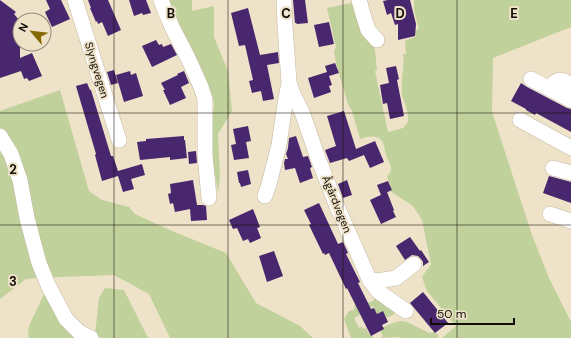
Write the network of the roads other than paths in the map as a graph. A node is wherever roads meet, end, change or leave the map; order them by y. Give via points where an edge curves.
1 (75, 0) edge
2 (161, 0) edge
3 (284, 0) edge
4 (359, 0) edge
5 (377, 40) dead end
6 (531, 79) dead end
7 (290, 82) junction
8 (571, 85) edge
9 (550, 89) junction
10 (571, 100) edge
11 (520, 120) dead end
12 (0, 136) edge
13 (119, 140) dead end
14 (571, 148) edge
15 (554, 168) dead end
16 (571, 173) edge
17 (265, 196) dead end
18 (209, 198) dead end
19 (550, 214) dead end
20 (571, 221) edge
21 (414, 264) dead end
22 (370, 281) junction
23 (406, 311) dead end
24 (91, 338) edge

1 - 13 street, Slyngvegen
2 - 18 street via 205,99 205,155
3 - 7 street, Ågårdvegen
4 - 5 street via 368,30
6 - 9 street
7 - 17 street, Ågårdvegen via 279,145
7 - 22 street, Ågårdvegen via 336,204
8 - 9 street via 559,80
9 - 10 street
11 - 14 street
12 - 24 street via 11,154 20,180 38,263 66,319 79,332
15 - 16 street
19 - 20 street
21 - 22 street via 396,278
22 - 23 street, Ågårdvegen via 379,292

